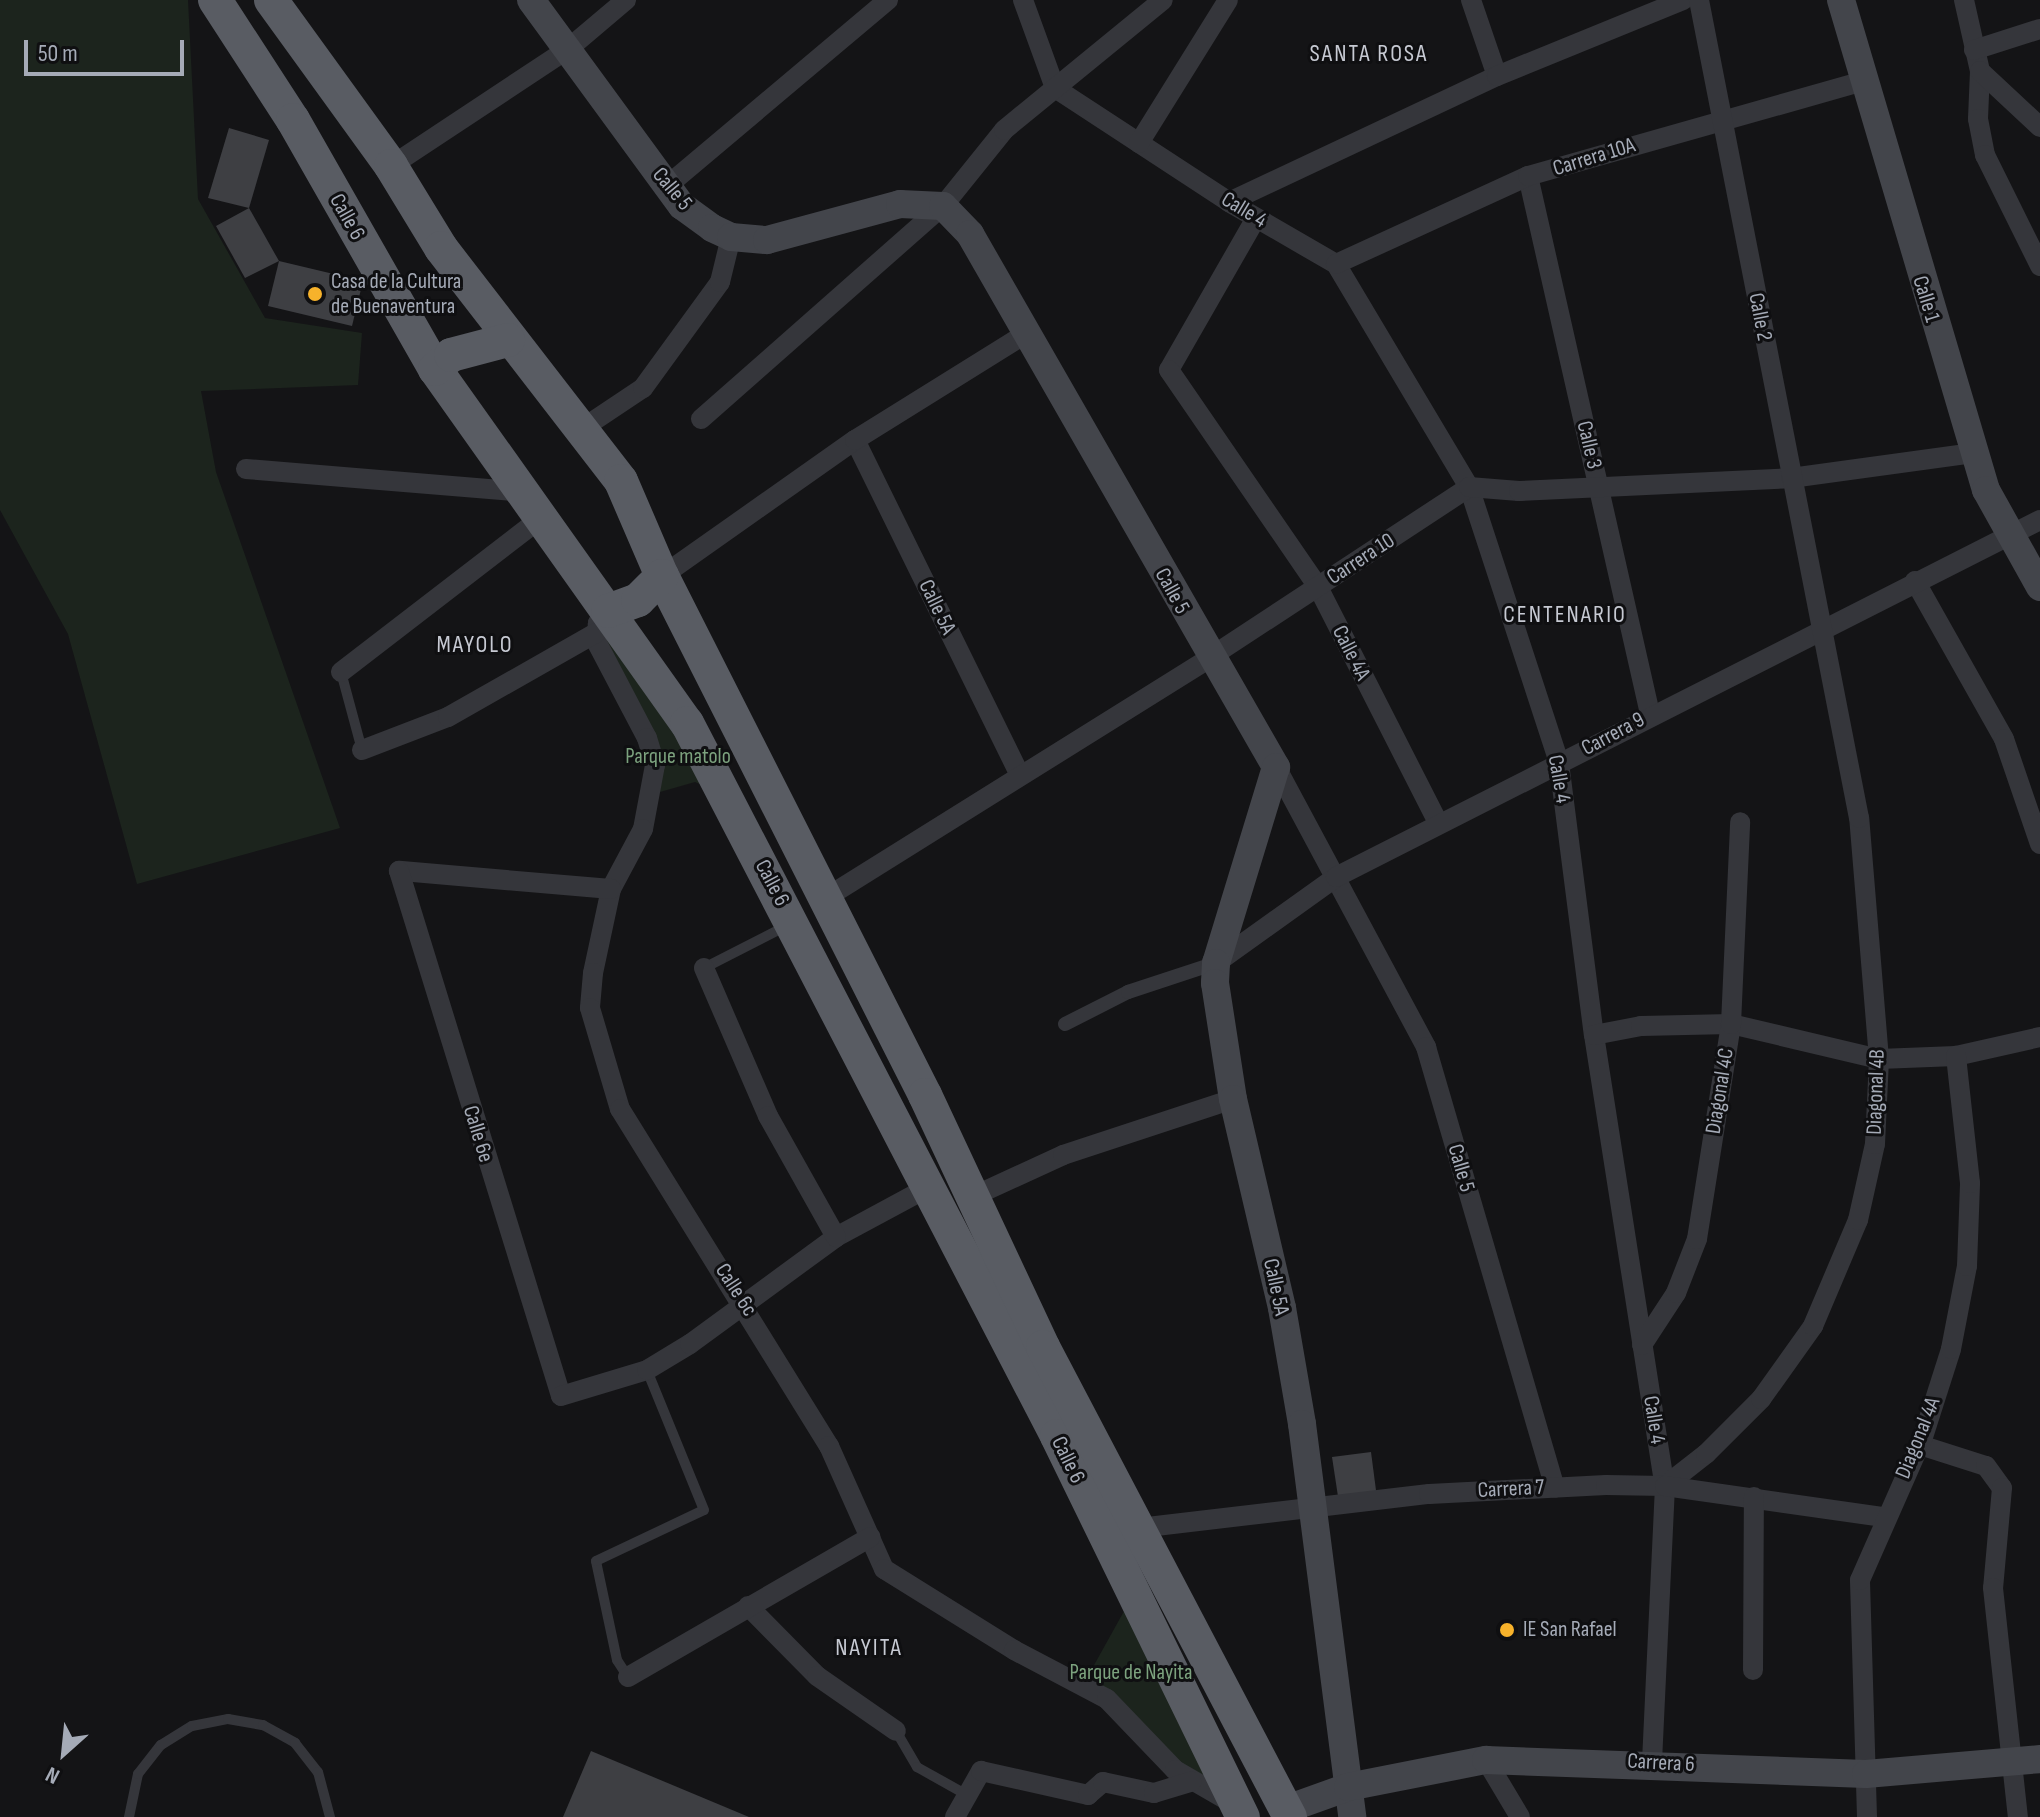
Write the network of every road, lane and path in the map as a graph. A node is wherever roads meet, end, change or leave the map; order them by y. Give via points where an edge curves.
1 (215, 0) edge
2 (271, 0) edge
3 (531, 0) edge
4 (626, 0) edge
5 (888, 0) edge
6 (1023, 0) edge
7 (1163, 0) edge
8 (1228, 0) edge
9 (1471, 0) edge
10 (1683, 0) edge
11 (1699, 0) edge
12 (1841, 0) edge
13 (1964, 0) edge
14 (2040, 29) edge
15 (568, 49) junction
16 (1974, 50) junction
17 (1980, 71) junction
18 (1497, 76) junction
19 (1864, 81) junction
20 (1055, 88) junction
21 (1721, 118) junction
22 (2040, 127) edge
23 (1139, 143) junction
24 (391, 166) junction
25 (1528, 176) junction
26 (667, 186) junction
27 (1229, 202) junction
28 (943, 206) junction
29 (1256, 218) junction
30 (731, 237) junction
31 (1336, 264) junction
32 (2040, 266) edge
33 (1025, 334) junction
34 (508, 340) junction
35 (435, 369) junction
36 (701, 419) dead end
37 (583, 428) junction
38 (855, 440) junction
39 (1973, 453) junction
40 (246, 469) dead end
41 (1791, 478) junction
42 (1469, 487) junction
43 (1598, 488) junction
44 (533, 505) junction
45 (2040, 520) edge
46 (2012, 537) junction
47 (662, 576) junction
48 (1915, 581) junction
49 (1318, 587) junction
50 (2040, 587) edge
51 (602, 622) junction
52 (1821, 633) junction
53 (1209, 658) junction
54 (341, 672) joint
55 (1650, 714) junction
56 (362, 750) joint
57 (1559, 763) junction
58 (1276, 767) junction
59 (1019, 774) junction
60 (1740, 822) dead end
61 (1439, 824) junction
62 (2040, 844) edge
63 (1336, 877) junction
64 (611, 889) junction
65 (824, 899) junction
66 (793, 923) junction
67 (1216, 963) junction
68 (704, 968) joint
69 (1065, 1024) dead end
70 (1731, 1024) junction
71 (1594, 1035) junction
72 (2040, 1037) edge
73 (1956, 1056) junction
74 (1879, 1059) junction
75 (1233, 1099) junction
76 (927, 1188) junction
77 (974, 1196) junction
78 (836, 1237) junction
79 (744, 1303) junction
80 (1642, 1345) junction
81 (647, 1370) junction
82 (1920, 1445) junction
83 (1665, 1486) junction
84 (1555, 1487) junction
85 (1754, 1497) junction
86 (1313, 1511) junction
87 (1884, 1517) junction
88 (1139, 1528) junction
89 (870, 1537) junction
90 (748, 1606) junction
91 (1753, 1670) dead end
92 (628, 1677) joint
93 (896, 1731) joint
94 (1486, 1760) junction
95 (2028, 1760) edge
96 (1652, 1762) junction
97 (1866, 1774) junction
98 (1191, 1782) junction
99 (1348, 1787) junction
100 (967, 1795) junction
101 (1240, 1811) edge
102 (1289, 1813) edge
103 (129, 1817) edge
104 (330, 1817) edge
105 (955, 1817) edge
106 (1352, 1817) edge
107 (1520, 1817) edge
108 (1867, 1817) edge
109 (2018, 1817) edge

1 - 35 highway, Calle 6 via 293,120
2 - 24 highway, Calle 6
3 - 15 main road, Calle 5
4 - 15 street
5 - 26 street
6 - 20 street
7 - 20 street
8 - 23 street
9 - 18 street
10 - 18 street
11 - 21 street, Calle 2
12 - 19 main road, Calle 1
13 - 16 street
14 - 16 street
15 - 24 street
15 - 26 main road, Calle 5
16 - 17 street
17 - 22 street
17 - 32 street via 1978,119 1985,155
18 - 27 street
19 - 21 street, Carrera 10A
19 - 39 main road, Calle 1
20 - 23 street, Calle 4
20 - 28 street via 1004,130
21 - 25 street, Carrera 10A
21 - 41 street, Calle 2
23 - 27 street, Calle 4
24 - 34 highway, Calle 6 via 441,248
25 - 31 street, Carrera 10A
25 - 43 street, Calle 3
26 - 30 main road, Calle 5 via 682,206
27 - 29 street, Calle 4
28 - 30 main road, Calle 5 via 900,204 767,240
28 - 33 main road, Calle 5 via 970,234
28 - 36 street
29 - 31 street, Calle 4
29 - 49 street, Calle 4A via 1169,370
30 - 37 street via 720,282 643,388
31 - 42 street, Calle 4
33 - 38 street
33 - 53 main road, Calle 5
34 - 35 highway via 451,355
34 - 37 highway, Calle 6
35 - 44 highway, Calle 6
37 - 47 highway, Calle 6 via 621,481
38 - 47 street
38 - 59 street, Calle 5A
39 - 41 street
39 - 46 main road, Calle 1
40 - 44 street
41 - 43 street
41 - 52 street, Calle 2
42 - 43 street
42 - 49 street, Carrera 10
42 - 57 street, Calle 4
43 - 55 street, Calle 3
44 - 51 highway, Calle 6
44 - 54 street
45 - 46 street, Carrera 9
46 - 48 street, Carrera 9
46 - 50 main road, Calle 1
47 - 51 highway via 638,600
47 - 65 highway, Calle 6
48 - 52 street, Carrera 9
48 - 62 street via 2004,739
49 - 53 street, Carrera 10
49 - 61 street, Calle 4A
51 - 56 street via 448,717
51 - 64 street, Calle 6c via 655,765 643,829
51 - 66 highway, Calle 6 via 687,723
52 - 55 street, Carrera 9
52 - 74 street, Diagonal 4B via 1859,818
53 - 58 main road, Calle 5
53 - 59 street, Carrera 10
54 - 56 lane
55 - 57 street, Carrera 9
57 - 61 street, Carrera 9
57 - 71 street, Calle 4
58 - 63 street, Calle 5
58 - 67 main road, Calle 5A
59 - 65 street, Carrera 10
60 - 70 street, Diagonal 4C
61 - 63 street, Carrera 9
63 - 67 street, Carrera 9
63 - 84 street, Calle 5 via 1426,1047
64 - 79 street, Calle 6c via 600,926 590,1008 601,1055 620,1109
64 - 81 street, Calle 6e via 399,871 561,1396
65 - 77 highway, Calle 6
66 - 68 lane
66 - 76 highway, Calle 6
67 - 69 street, Carrera 9 via 1128,992
67 - 75 main road, Calle 5A via 1218,1020
68 - 78 street via 768,1116
70 - 71 street via 1641,1026
70 - 74 street
70 - 80 street, Diagonal 4C via 1697,1239 1676,1293
71 - 80 street, Calle 4
72 - 73 street
73 - 74 street
73 - 82 street, Diagonal 4A via 1970,1183 1967,1266 1951,1349
74 - 83 street, Diagonal 4B via 1875,1144 1858,1220 1813,1326 1761,1399
75 - 77 street via 1063,1155
75 - 86 main road, Calle 5A via 1282,1308
76 - 78 street
76 - 101 highway, Calle 6 via 1057,1436
77 - 88 highway, Calle 6 via 1043,1347
78 - 79 street
79 - 81 street
79 - 89 street, Calle 6c via 829,1446
80 - 83 street, Calle 4
81 - 92 lane via 704,1510 596,1561 617,1660
82 - 87 street, Diagonal 4A
82 - 95 street via 1986,1466 2002,1488 1993,1588
83 - 84 street, Carrera 7
83 - 85 street, Carrera 7
83 - 96 street, Calle 4
84 - 86 street, Carrera 7 via 1429,1494
85 - 87 street, Carrera 7
85 - 91 street
86 - 88 street, Carrera 7
86 - 99 main road, Calle 5A
87 - 97 street, Diagonal 4A via 1860,1580
88 - 102 highway, Calle 6
89 - 90 street
89 - 98 street, Calle 6c via 884,1569 1014,1650 1107,1699
90 - 92 street via 687,1647
90 - 93 street via 817,1676
93 - 100 lane via 917,1767
94 - 96 main road, Carrera 6
94 - 99 main road, Carrera 6
94 - 107 street
95 - 97 main road, Carrera 6
95 - 109 street
96 - 97 main road, Carrera 6
97 - 108 street, Diagonal 4A
98 - 100 street via 1154,1793 1103,1782 1088,1795 981,1771
98 - 101 street, Calle 6c
99 - 102 main road, Carrera 6
99 - 106 main road, Calle 5A
100 - 105 street
103 - 104 lane via 138,1774 161,1745 192,1726 228,1719 263,1725 295,1743 318,1772

